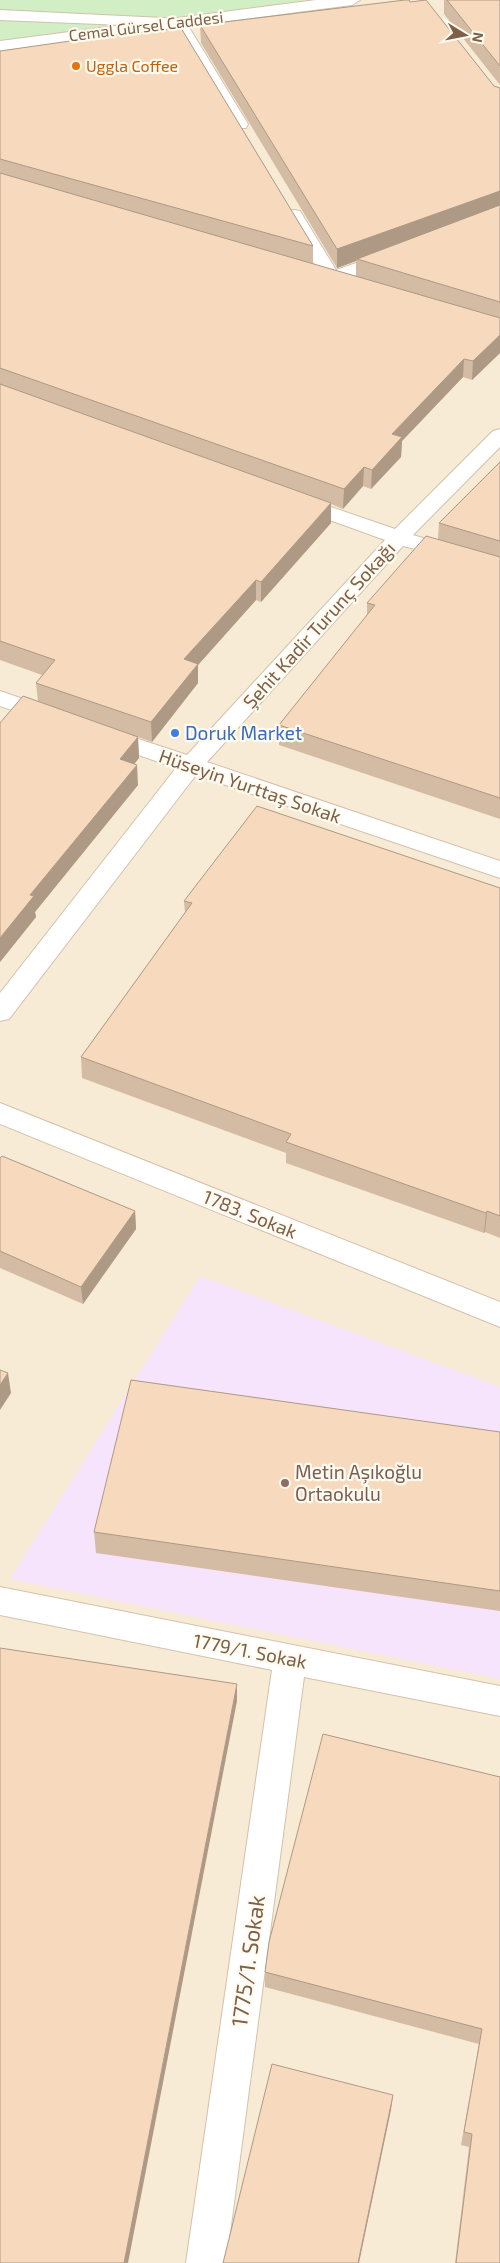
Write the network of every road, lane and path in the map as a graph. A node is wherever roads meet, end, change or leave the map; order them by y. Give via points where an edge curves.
1 (352, 0) edge
2 (0, 15) edge
3 (178, 22) junction
4 (0, 46) edge
5 (250, 141) edge
6 (286, 201) edge
7 (407, 250) edge
8 (304, 270) edge
9 (332, 278) junction
10 (360, 286) edge
11 (500, 435) edge
12 (278, 494) edge
13 (398, 538) junction
14 (435, 550) edge
15 (0, 698) edge
16 (190, 766) junction
17 (500, 870) edge
18 (0, 1012) edge
19 (0, 1113) edge
20 (500, 1315) edge
21 (0, 1601) edge
22 (290, 1659) junction
23 (500, 1701) edge
24 (206, 2263) edge

1 - 3 street, Cemal Gürsel Caddesi
2 - 3 street
3 - 4 street, Cemal Gürsel Caddesi
3 - 5 street
6 - 9 street
7 - 9 street
8 - 9 street
9 - 10 street
11 - 13 street, Şehit Kadir Turunç Sokağı
12 - 13 street
13 - 14 street
13 - 16 street, Şehit Kadir Turunç Sokağı
15 - 16 street, Hüseyin Yurttaş Sokak
16 - 17 street, Hüseyin Yurttaş Sokak
16 - 18 street, Şehit Kadir Turunç Sokağı
19 - 20 street, 1783. Sokak
21 - 22 street, 1779/1. Sokak
22 - 23 street, 1779/1. Sokak
22 - 24 street, 1775/1. Sokak

